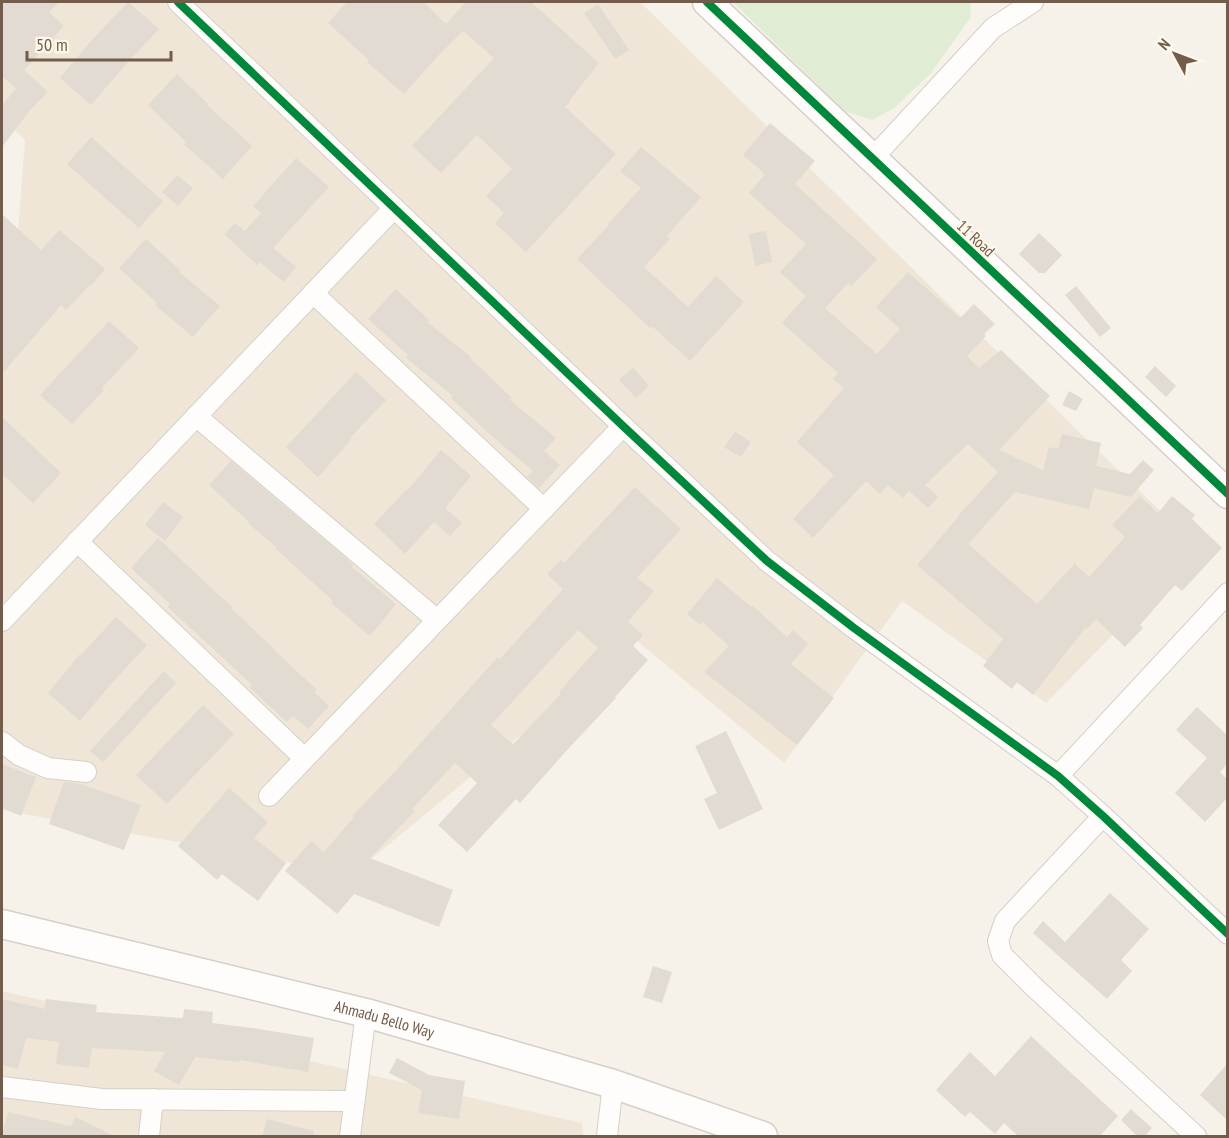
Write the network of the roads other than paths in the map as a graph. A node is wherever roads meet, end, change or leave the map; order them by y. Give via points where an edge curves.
1 (178, 2) edge
2 (707, 2) edge
3 (1034, 2) edge
4 (872, 159) junction
5 (394, 208) junction
6 (313, 293) junction
7 (196, 416) junction
8 (623, 426) junction
9 (1227, 494) edge
10 (544, 509) junction
11 (77, 541) junction
12 (1227, 593) edge
13 (437, 620) junction
14 (2, 621) edge
15 (2, 742) edge
16 (304, 758) junction
17 (86, 772) dead end
18 (1058, 776) junction
19 (268, 796) dead end
20 (1103, 816) junction
21 (2, 924) edge
22 (1227, 934) edge
23 (366, 1013) junction
24 (613, 1084) junction
25 (2, 1087) edge
26 (153, 1099) junction
27 (354, 1101) junction
28 (149, 1137) edge
29 (350, 1137) edge
30 (607, 1137) edge
31 (763, 1137) edge
32 (1196, 1137) edge

1 - 5 street
2 - 4 main road, 11 Road
3 - 4 street via 993,28
4 - 9 main road, 11 Road
5 - 6 street
5 - 8 street
6 - 7 street
6 - 10 street
7 - 11 street
7 - 13 street
8 - 10 street
8 - 18 street via 767,561
10 - 13 street
11 - 14 street
11 - 16 street
12 - 18 street
13 - 16 street
15 - 17 street via 48,768
16 - 19 street
18 - 20 street
20 - 22 street
20 - 32 street via 1005,921 998,941 1002,955
21 - 23 main road, Ahmadu Bello Way
23 - 24 main road, Ahmadu Bello Way
23 - 27 street
24 - 30 street
24 - 31 main road, Ahmadu Bello Way
25 - 26 street via 102,1099
26 - 27 street
26 - 28 street
27 - 29 street

